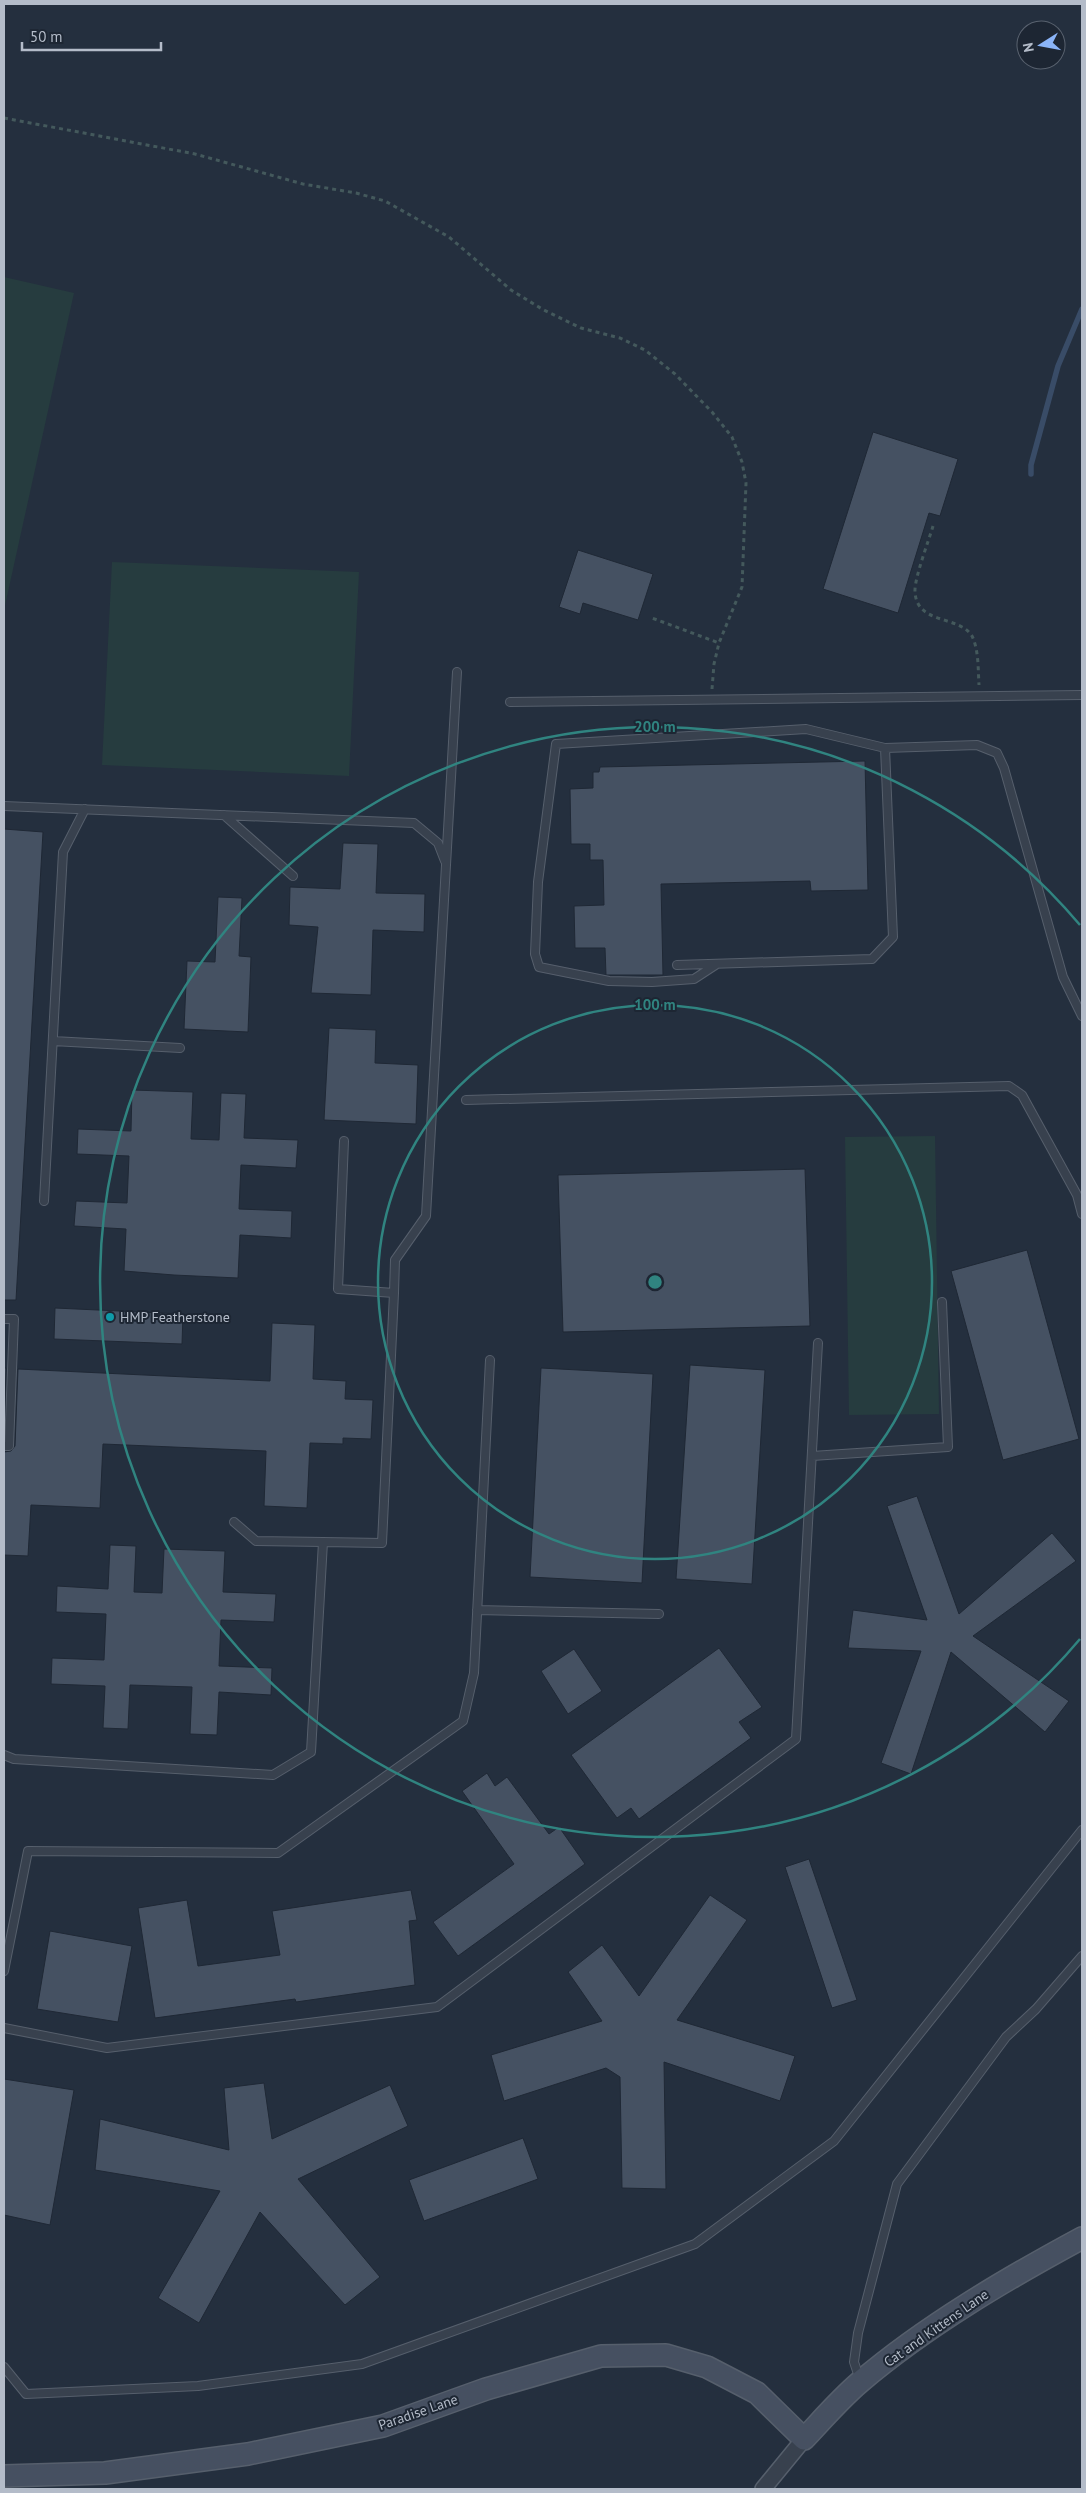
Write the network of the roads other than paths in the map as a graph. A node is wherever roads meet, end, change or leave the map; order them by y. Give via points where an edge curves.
1 (457, 672) dead end
2 (1082, 695) edge
3 (510, 702) dead end
4 (885, 748) junction
5 (4, 806) edge
6 (85, 809) junction
7 (224, 815) junction
8 (446, 863) junction
9 (293, 876) dead end
10 (718, 964) junction
11 (677, 965) dead end
12 (1082, 1016) edge
13 (53, 1041) junction
14 (180, 1048) dead end
15 (466, 1100) dead end
16 (344, 1141) dead end
17 (44, 1201) dead end
18 (1082, 1214) edge
19 (394, 1293) junction
20 (942, 1302) dead end
21 (4, 1319) edge
22 (818, 1343) dead end
23 (490, 1360) dead end
24 (4, 1446) edge
25 (812, 1456) junction
26 (234, 1522) dead end
27 (323, 1542) junction
28 (477, 1610) junction
29 (659, 1614) dead end
30 (4, 1755) edge
31 (1082, 1830) edge
32 (1082, 1956) edge
33 (4, 1971) edge
34 (4, 2028) edge
35 (1082, 2238) edge
36 (4, 2367) edge
37 (861, 2382) junction
38 (804, 2439) junction
39 (4, 2476) edge
40 (763, 2489) edge

1 - 8 lane
2 - 3 lane
4 - 10 lane via 893,937 872,959
4 - 10 lane via 806,729 556,744 538,882 535,954 540,967 609,981 652,982 694,979
4 - 12 lane via 977,745 997,753 1004,768 1062,976
5 - 6 lane
6 - 7 lane
6 - 13 lane via 63,852
7 - 8 lane via 414,823 438,843
7 - 9 lane
8 - 19 lane via 426,1216 395,1260
10 - 11 lane
13 - 14 lane
13 - 17 lane
15 - 18 lane via 1009,1086 1022,1095 1077,1195
16 - 19 lane via 338,1289
19 - 27 lane via 382,1543
20 - 25 lane via 948,1447
21 - 24 lane via 14,1319 9,1446
22 - 25 lane
23 - 28 lane
25 - 34 lane via 796,1739 437,2007 106,2048
26 - 27 lane via 256,1540
27 - 30 lane via 311,1752 274,1775 14,1759
28 - 29 lane
28 - 33 lane via 474,1673 463,1721 278,1853 28,1851
31 - 36 lane via 834,2141 695,2244 362,2364 198,2386 26,2394
32 - 37 lane via 1036,2009 1006,2037 897,2184 858,2333 854,2362
35 - 37 street, Cat and Kittens Lane via 1025,2268 954,2312
37 - 38 street, Cat and Kittens Lane
38 - 39 street, Paradise Lane via 757,2393 707,2367 666,2355 600,2356 486,2389 383,2426 248,2454 105,2473
38 - 40 street

